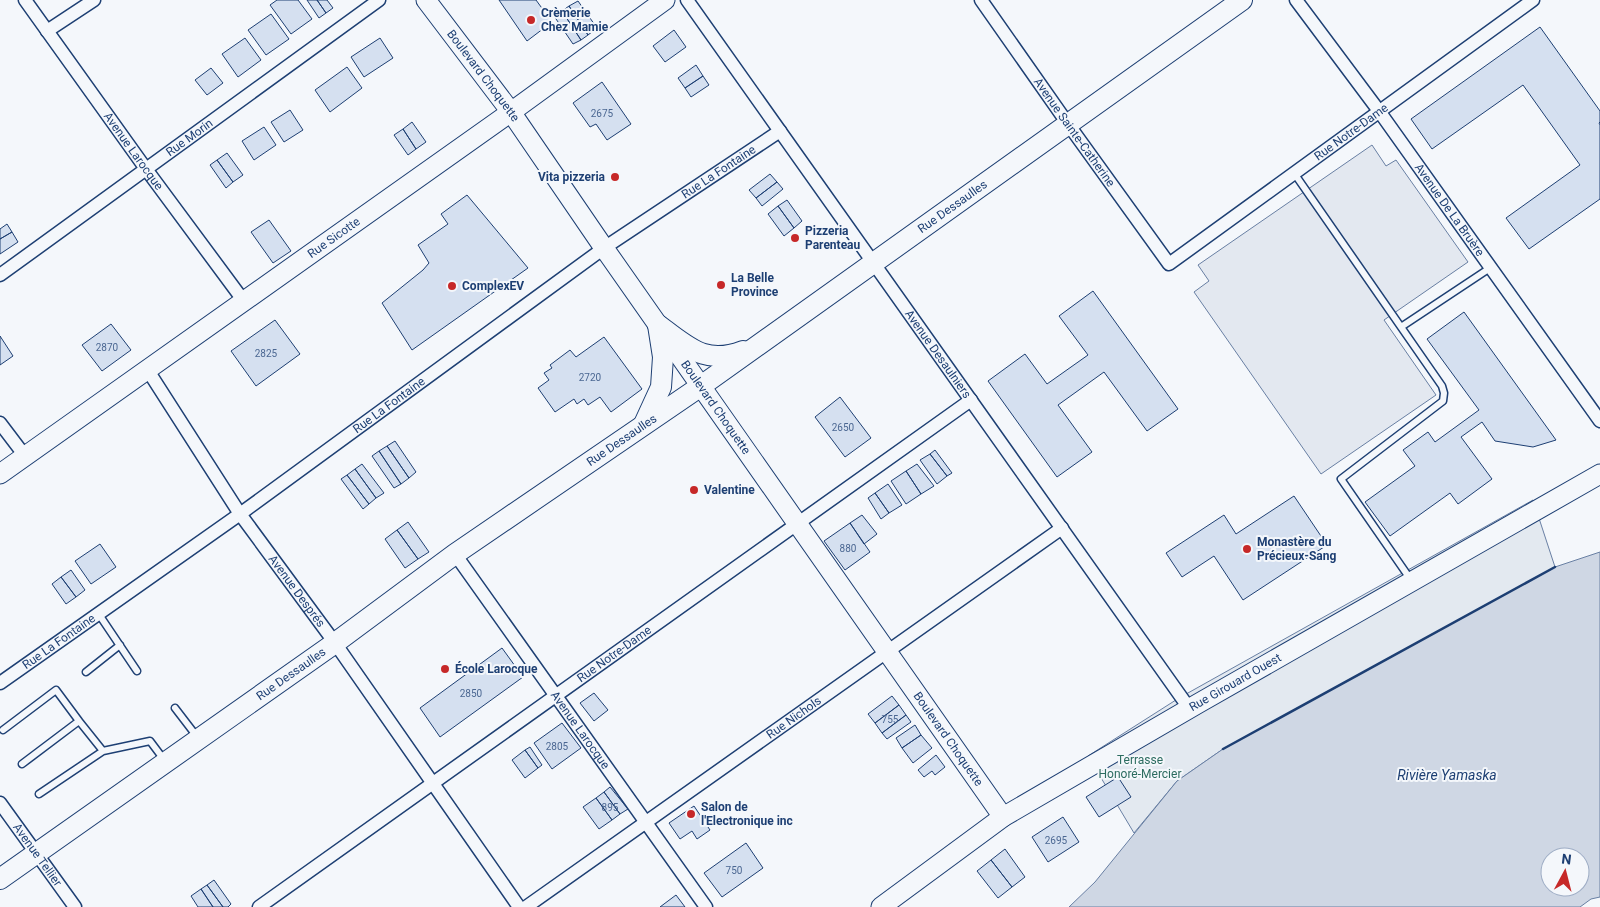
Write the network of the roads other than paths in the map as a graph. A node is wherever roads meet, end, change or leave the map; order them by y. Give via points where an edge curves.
1 (25, 0) edge
2 (94, 0) edge
3 (379, 0) edge
4 (426, 0) edge
5 (665, 0) edge
6 (687, 0) edge
7 (981, 0) edge
8 (1242, 0) edge
9 (1296, 0) edge
10 (1533, 0) edge
11 (48, 31) junction
12 (1379, 111) junction
13 (511, 112) junction
14 (1068, 124) junction
15 (780, 131) junction
16 (146, 169) junction
17 (1294, 173) junction
18 (604, 248) junction
19 (873, 262) junction
20 (1169, 264) joint
21 (1490, 268) junction
22 (0, 275) edge
23 (243, 300) junction
24 (658, 325) junction
25 (1401, 327) junction
26 (755, 347) junction
27 (147, 369) junction
28 (700, 386) junction
29 (971, 400) junction
30 (1600, 421) edge
31 (0, 423) edge
32 (643, 425) junction
33 (25, 456) junction
34 (0, 474) edge
35 (1600, 474) edge
36 (240, 514) junction
37 (797, 524) junction
38 (1062, 528) junction
39 (455, 554) junction
40 (1412, 581) junction
41 (98, 614) junction
42 (335, 643) junction
43 (120, 645) junction
44 (887, 652) junction
45 (86, 672) dead end
46 (137, 672) dead end
47 (0, 683) edge
48 (556, 696) junction
49 (175, 708) dead end
50 (1189, 708) junction
51 (79, 721) junction
52 (3, 730) dead end
53 (199, 739) junction
54 (103, 751) junction
55 (166, 762) junction
56 (22, 764) dead end
57 (432, 784) junction
58 (39, 794) dead end
59 (0, 804) edge
60 (1003, 817) junction
61 (646, 822) junction
62 (36, 853) junction
63 (0, 879) edge
64 (75, 907) edge
65 (259, 907) edge
66 (519, 907) edge
67 (526, 907) edge
68 (706, 907) edge
69 (882, 907) edge

1 - 11 street, Avenue Larocque
2 - 11 street
3 - 16 street, Rue Morin
4 - 13 street, Boulevard Choquette
5 - 13 street, Rue Sicotte
6 - 15 street, Avenue Desaulniers
7 - 14 street, Avenue Sainte-Catherine
8 - 14 main road, Rue Dessaulles
9 - 12 street, Avenue De La Bruère
10 - 12 street, Rue Notre-Dame
11 - 16 street, Avenue Larocque
12 - 17 street, Rue Notre-Dame
12 - 21 street, Avenue De La Bruère
13 - 18 street, Boulevard Choquette
13 - 23 street, Rue Sicotte
14 - 19 main road, Rue Dessaulles
14 - 20 street, Avenue Sainte-Catherine
15 - 18 street, Rue La Fontaine
15 - 19 street, Avenue Desaulniers
16 - 22 street, Rue Morin
16 - 23 street, Avenue Larocque
17 - 20 street, Rue Notre-Dame
17 - 25 lane
18 - 24 street, Boulevard Choquette
18 - 36 street, Rue La Fontaine
19 - 26 main road, Rue Dessaulles
19 - 29 street, Avenue Desaulniers
21 - 25 lane
21 - 30 street, Avenue De La Bruère
23 - 27 street, Rue Sicotte
24 - 26 main road via 698,353 708,356 735,354
24 - 28 street, Boulevard Choquette
24 - 32 main road via 663,357 661,387
25 - 40 lane via 1442,386 1443,401 1342,479
26 - 28 main road, Rue Dessaulles
27 - 33 street, Rue Sicotte
27 - 36 street, Avenue Després
28 - 32 main road, Rue Dessaulles
28 - 37 street, Boulevard Choquette
29 - 37 street, Rue Notre-Dame
29 - 38 street, Avenue Desaulniers
31 - 33 street
32 - 39 main road, Rue Dessaulles
33 - 34 street, Rue Sicotte
35 - 40 street, Rue Girouard Ouest
36 - 41 street, Rue La Fontaine
36 - 42 street, Avenue Després
37 - 44 street, Boulevard Choquette
37 - 48 street, Rue Notre-Dame
38 - 44 street, Rue Nichols
38 - 50 street, Avenue Desaulniers
39 - 42 main road, Rue Dessaulles
39 - 48 street, Avenue Larocque
40 - 50 street, Rue Girouard Ouest
41 - 43 lane
41 - 47 street, Rue La Fontaine
42 - 53 main road, Rue Dessaulles
42 - 57 street, Avenue Després
43 - 45 lane
43 - 46 lane
44 - 60 street, Boulevard Choquette
44 - 61 street, Rue Nichols
48 - 57 street, Rue Notre-Dame
48 - 61 street, Avenue Larocque
49 - 53 lane
50 - 60 street, Rue Girouard Ouest
51 - 52 lane via 56,690
51 - 54 lane
51 - 56 lane
53 - 55 main road, Rue Dessaulles
54 - 55 lane via 150,741
54 - 58 lane
55 - 62 main road, Rue Dessaulles
57 - 65 street, Rue Notre-Dame
57 - 66 street, Avenue Després
59 - 62 street, Avenue Tellier
60 - 69 street, Rue Girouard Ouest
61 - 67 street, Rue Nichols
61 - 68 street, Avenue Larocque
62 - 63 main road, Rue Dessaulles
62 - 64 street, Avenue Tellier

